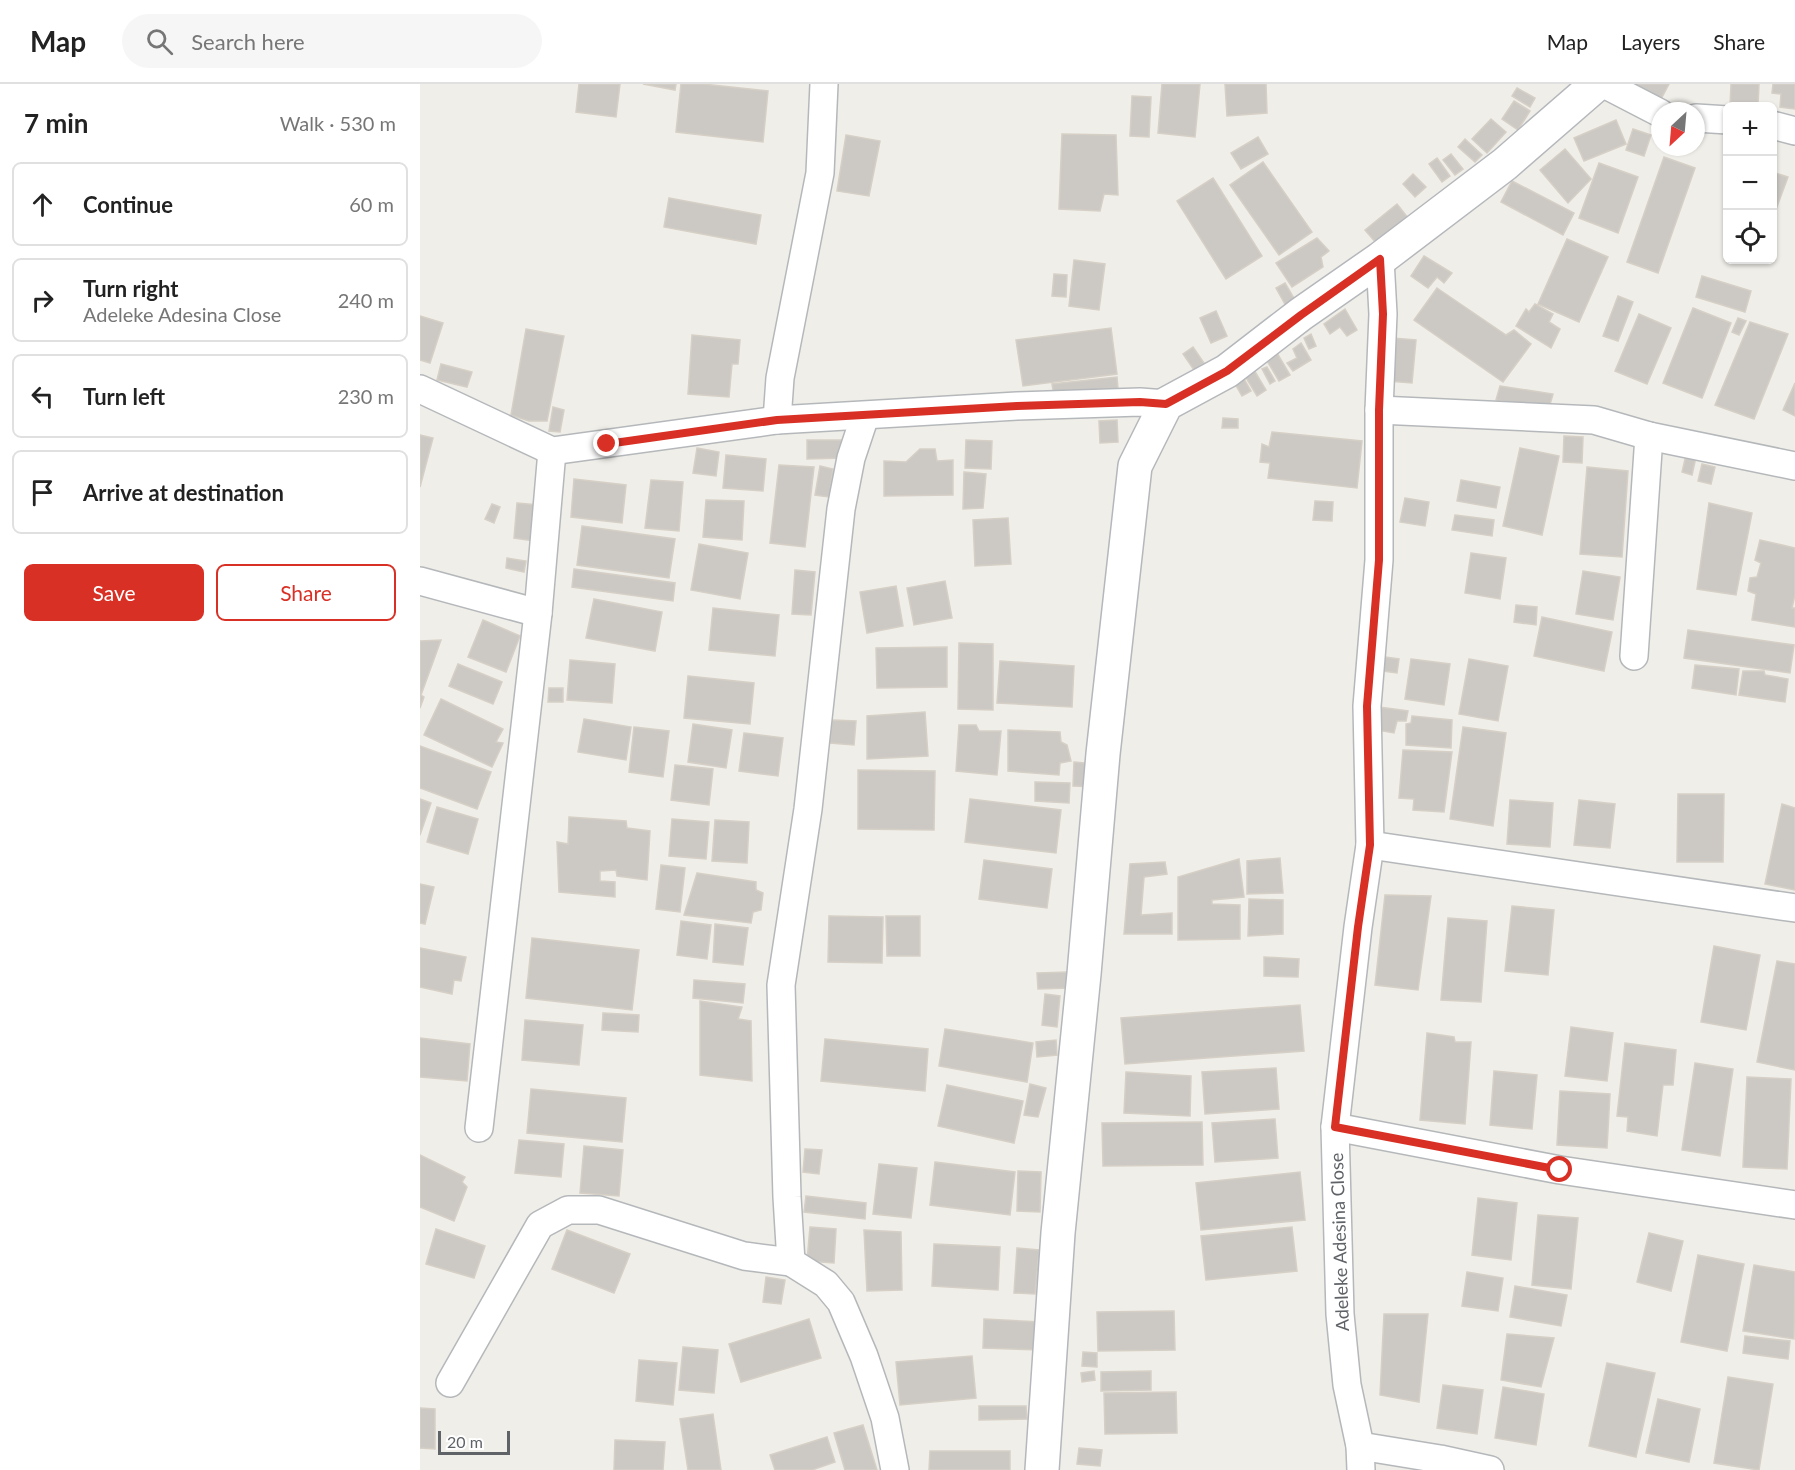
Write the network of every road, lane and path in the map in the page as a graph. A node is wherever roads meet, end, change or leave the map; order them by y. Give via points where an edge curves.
1 (824, 84) edge
2 (1597, 84) edge
3 (1604, 84) edge
4 (1651, 108) edge
5 (1705, 119) edge
6 (1723, 120) edge
7 (1777, 126) edge
8 (1795, 131) edge
9 (1380, 259) junction
10 (420, 389) edge
11 (1166, 404) junction
12 (1379, 410) junction
13 (865, 416) junction
14 (777, 420) junction
15 (1649, 436) junction
16 (552, 451) junction
17 (1795, 465) edge
18 (420, 581) edge
19 (538, 613) junction
20 (1634, 656) dead end
21 (1370, 845) junction
22 (1795, 908) edge
23 (1335, 1127) junction
24 (478, 1128) dead end
25 (1795, 1205) edge
26 (792, 1262) junction
27 (450, 1383) dead end
28 (1361, 1458) edge
29 (895, 1470) edge
30 (1042, 1470) edge
31 (1490, 1470) edge

1 - 14 street via 820,173 780,378
2 - 9 street via 1505,164
3 - 4 street
5 - 6 street
7 - 8 street
9 - 11 street via 1227,371
9 - 12 street, Adeleke Adesina Close via 1383,314
10 - 16 street
11 - 13 street via 1140,402
11 - 30 street via 1135,466 1103,754 1058,1233
12 - 15 street via 1594,420
12 - 21 street, Adeleke Adesina Close via 1379,560 1367,706
13 - 14 street
13 - 26 street via 851,458 842,509 808,809 781,985
14 - 16 street
15 - 17 street
15 - 20 street
16 - 19 street
18 - 19 street
19 - 24 street
21 - 22 street
21 - 23 street, Adeleke Adesina Close
23 - 25 street via 1560,1170
23 - 28 street, Adeleke Adesina Close via 1340,1314 1347,1385
26 - 27 street via 744,1256 599,1210 568,1210 540,1225
26 - 29 street via 826,1284 841,1302 885,1418
28 - 31 street via 1440,1459

